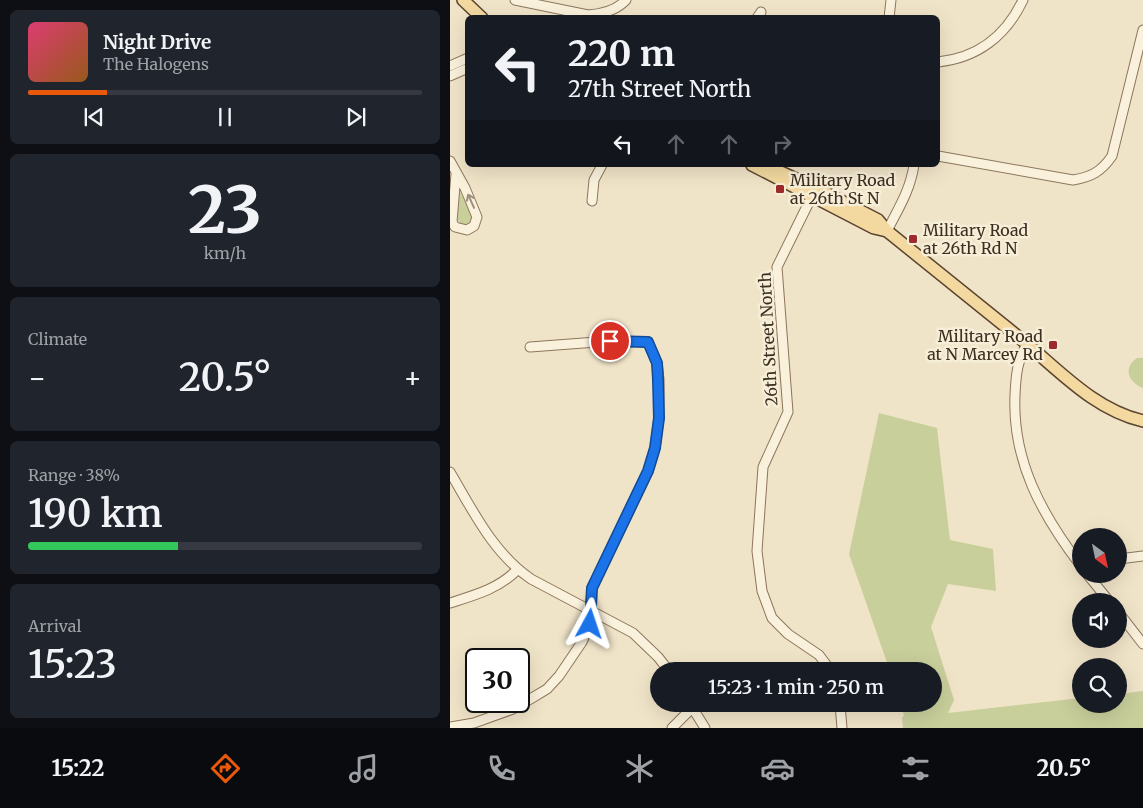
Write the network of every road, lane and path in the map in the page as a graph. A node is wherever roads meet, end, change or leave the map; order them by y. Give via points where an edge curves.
1 (463, 0) edge
2 (515, 0) edge
3 (626, 0) edge
4 (891, 0) edge
5 (1023, 0) edge
6 (478, 15) edge
7 (888, 15) edge
8 (1143, 30) edge
9 (465, 59) edge
10 (940, 62) edge
11 (450, 66) edge
12 (465, 69) edge
13 (450, 76) edge
14 (940, 156) edge
15 (450, 161) edge
16 (601, 167) edge
17 (757, 167) edge
18 (769, 167) edge
19 (914, 167) edge
20 (456, 174) junction
21 (814, 192) junction
22 (592, 201) dead end
23 (887, 231) junction
24 (1027, 344) junction
25 (530, 347) dead end
26 (1143, 421) edge
27 (450, 472) edge
28 (1072, 553) edge
29 (1143, 556) edge
30 (1128, 558) edge
31 (517, 570) junction
32 (1094, 583) edge
33 (1102, 593) edge
34 (450, 603) edge
35 (591, 612) junction
36 (1127, 623) edge
37 (1143, 644) edge
38 (662, 662) edge
39 (824, 662) edge
40 (686, 712) edge
41 (695, 712) edge
42 (841, 712) edge
43 (450, 726) edge
44 (672, 728) edge
45 (705, 728) edge
46 (842, 728) edge

1 - 6 main road
2 - 3 street via 588,15 614,10
4 - 7 street
5 - 10 street via 1005,29 993,41 975,53
8 - 14 street via 1112,156 1098,173 1073,180
9 - 11 street
12 - 13 street
15 - 20 street
16 - 22 street via 594,180
17 - 21 main road
18 - 21 main road
19 - 23 street via 907,195
20 -> 20 street via 452,222 455,227 467,230 474,226 477,217
21 - 23 main road via 878,220
21 - 39 street, 26th Street North via 777,267 788,412 763,467 757,551 762,591 772,618
23 - 24 main road
24 - 26 main road via 1084,393 1116,412
24 - 28 street via 1018,362 1016,379 1014,414 1017,445 1046,516
25 - 35 street via 610,341 648,342 657,363 659,401 655,448 648,471 592,588
27 - 31 street via 488,537
29 - 30 street
31 - 34 street via 485,592
31 - 35 street
32 - 33 street
35 - 38 street via 633,633
35 - 43 street via 582,642 547,689 513,709 474,723
36 - 37 street
40 - 44 street
41 - 45 street
42 - 46 street

